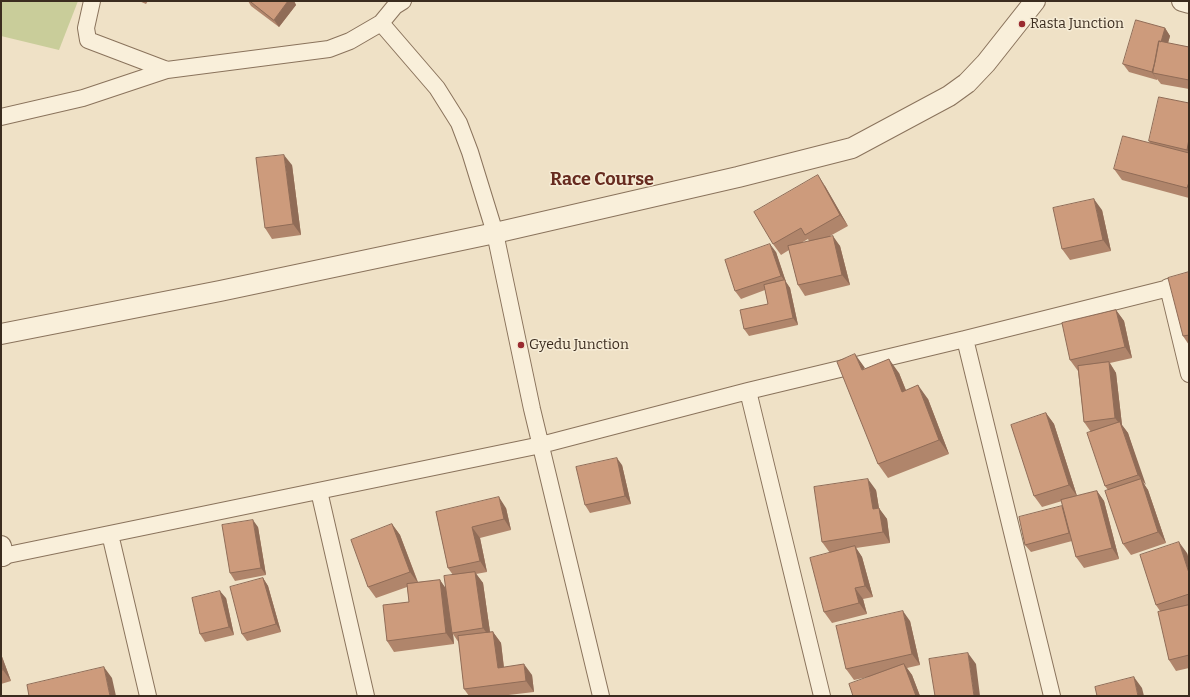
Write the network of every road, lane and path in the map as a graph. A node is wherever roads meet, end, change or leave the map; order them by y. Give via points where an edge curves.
1 (92, 1) edge
2 (403, 1) edge
3 (1036, 1) edge
4 (1182, 1) edge
5 (1189, 3) edge
6 (381, 23) junction
7 (167, 70) junction
8 (1, 117) edge
9 (495, 233) junction
10 (1189, 283) edge
11 (1168, 287) junction
12 (1, 334) edge
13 (965, 340) junction
14 (1189, 374) edge
15 (748, 391) junction
16 (541, 445) junction
17 (319, 491) junction
18 (110, 534) junction
19 (2, 553) edge
20 (148, 696) edge
21 (366, 696) edge
22 (601, 696) edge
23 (822, 696) edge
24 (1052, 696) edge

1 - 7 street via 86,28 88,40
2 - 6 street via 395,6
3 - 9 street via 986,63 966,83 949,96 852,148 738,178
4 - 5 street
6 - 7 street via 350,41 329,49
6 - 9 street via 437,88 459,123
7 - 8 street via 83,98
9 - 12 street
9 - 16 street
10 - 11 street
11 - 13 street
11 - 14 street
13 - 15 street
13 - 24 street
15 - 16 street
15 - 23 street
16 - 17 street
16 - 22 street
17 - 18 street
17 - 21 street
18 - 19 street
18 - 20 street

